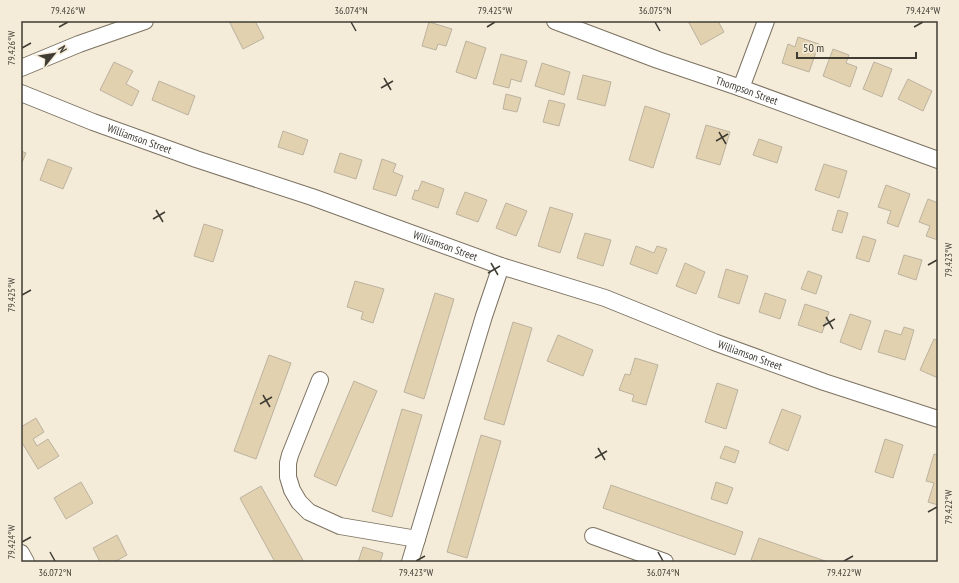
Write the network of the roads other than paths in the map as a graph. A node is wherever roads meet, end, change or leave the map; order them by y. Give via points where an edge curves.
1 (145, 21) edge
2 (555, 21) edge
3 (766, 21) edge
4 (21, 68) edge
5 (741, 88) junction
6 (21, 92) edge
7 (938, 160) edge
8 (501, 266) junction
9 (320, 380) dead end
10 (938, 419) edge
11 (593, 536) dead end
12 (417, 539) junction
13 (21, 553) edge
14 (26, 562) edge
15 (410, 562) edge
16 (665, 562) edge

1 - 4 street
2 - 5 street, Thompson Street
3 - 5 street
5 - 7 street, Thompson Street
6 - 8 street, Williamson Street via 93,122 312,197
8 - 10 street, Williamson Street via 605,298 714,342 824,382
8 - 12 street
9 - 12 street via 288,463 288,477 299,502 309,512 340,526
11 - 16 street
12 - 15 street
13 - 14 street

